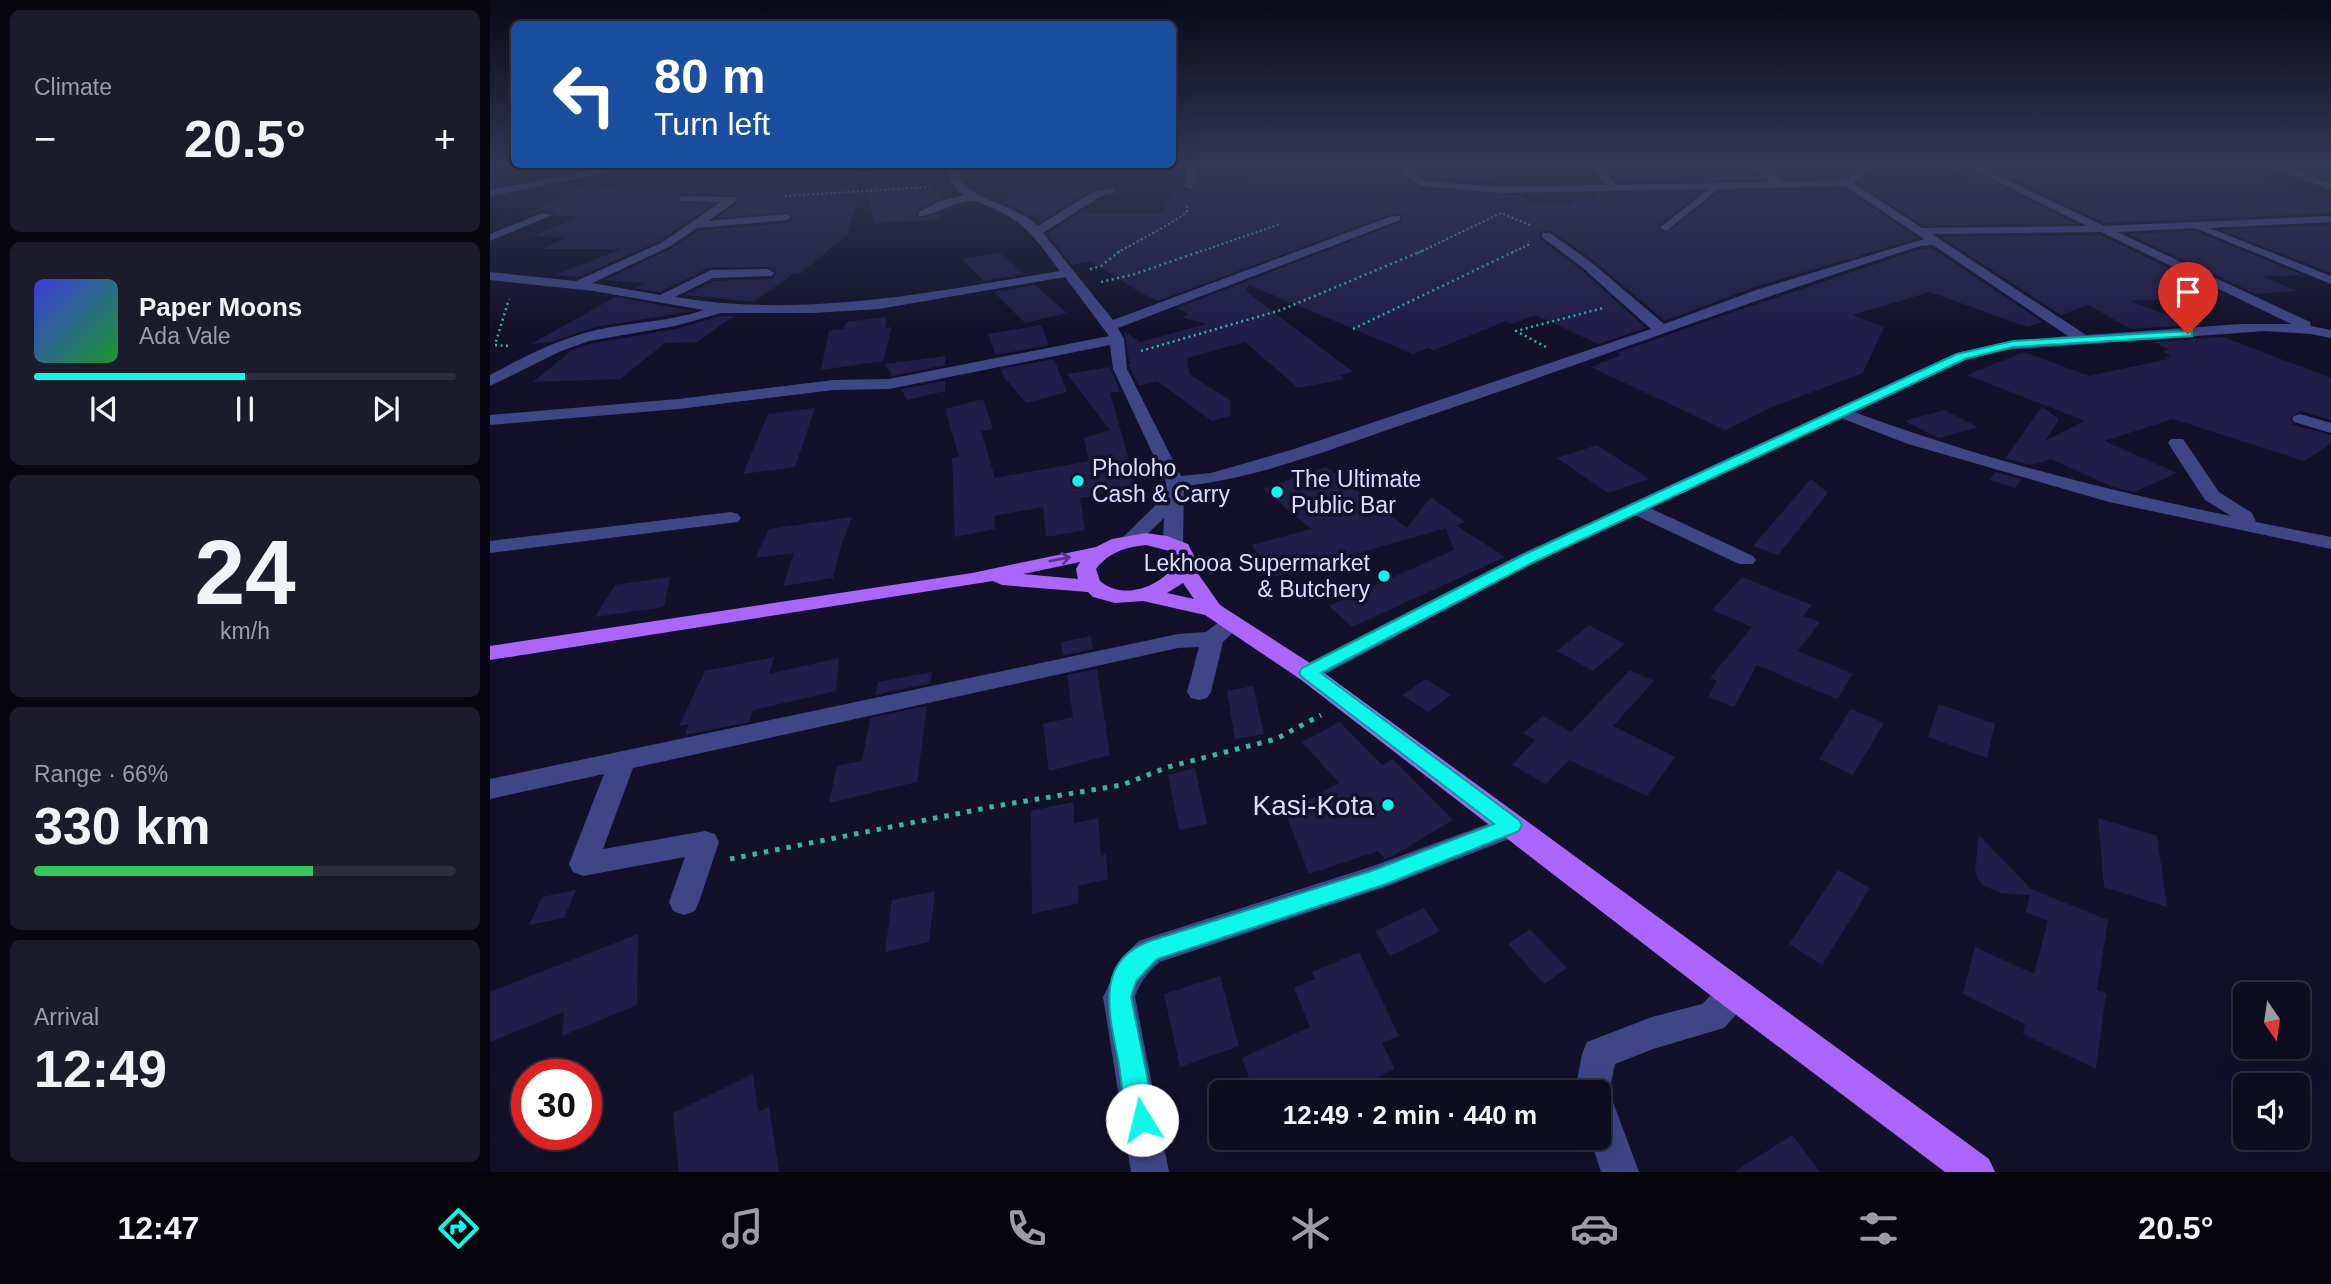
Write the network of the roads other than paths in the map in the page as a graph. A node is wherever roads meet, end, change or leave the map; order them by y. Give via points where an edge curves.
1 (535, 220) edge
2 (702, 220) edge
3 (756, 220) edge
4 (1023, 220) edge
5 (1056, 220) edge
6 (1392, 220) edge
7 (1677, 220) edge
8 (1900, 220) edge
9 (2082, 220) edge
10 (2311, 220) edge
11 (2190, 224) junction
12 (694, 225) junction
13 (1666, 228) dead end
14 (2101, 229) junction
15 (1038, 231) junction
16 (1918, 232) junction
17 (1546, 235) road end
18 (490, 238) edge
19 (1933, 242) junction
20 (768, 273) dead end
21 (1069, 273) junction
22 (490, 276) edge
23 (2331, 280) edge
24 (577, 286) junction
25 (662, 299) junction
26 (721, 309) junction
27 (1664, 329) junction
28 (2313, 329) junction
29 (1113, 333) junction
30 (2331, 334) edge
31 (2085, 341) junction
32 (490, 381) edge
33 (1844, 414) junction
34 (2300, 419) dead end
35 (490, 420) edge
36 (2331, 428) edge
37 (2177, 443) dead end
38 (1174, 490) junction
39 (1636, 509) junction
40 (731, 518) dead end
41 (2248, 526) junction
42 (1130, 540) junction
43 (1173, 543) junction
44 (2331, 543) edge
45 (490, 547) edge
46 (1101, 552) junction
47 (1746, 560) dead end
48 (1185, 570) junction
49 (972, 579) junction
50 (1091, 586) junction
51 (1144, 595) junction
52 (1218, 624) junction
53 (490, 653) edge
54 (1308, 673) junction
55 (1199, 692) dead end
56 (622, 762) junction
57 (490, 789) edge
58 (1512, 825) junction
59 (684, 902) dead end
60 (1734, 994) junction
61 (1594, 1080) edge
62 (1611, 1146) edge
63 (1150, 1172) edge
64 (1620, 1172) edge
65 (1976, 1172) edge

1 - 18 street
2 - 12 street
3 - 12 street
4 - 15 street
5 - 15 street
6 - 29 street
7 - 13 street
8 - 16 street
9 - 14 street
10 - 11 street
11 - 14 street
11 - 23 street
12 - 24 street via 665,245
14 - 16 street
14 - 28 street
15 - 21 street
16 - 19 street
17 - 27 street
19 - 27 street via 1761,293
19 - 31 street
20 - 25 street via 712,274
21 - 26 street via 879,305
21 - 29 street
22 - 24 street
24 - 25 street
25 - 26 street
26 - 32 street via 700,317 595,335 551,350
27 - 38 street via 1297,454
28 - 30 street
28 - 31 street
29 - 35 street via 889,384 834,385
29 - 38 street via 1120,369
31 - 33 street via 2013,344 1973,353
33 - 39 street
33 - 41 street via 1914,440 2116,498
34 - 36 street
37 - 41 street via 2212,496 2245,517
38 - 42 street
38 - 43 street
39 - 47 street
39 - 54 street via 1528,558
40 - 45 street
41 - 44 street
42 - 43 main road
42 - 46 main road
43 - 48 main road via 1186,555
49 -> 46 main road
46 - 50 main road via 1086,569
48 - 51 main road via 1170,585
48 - 52 main road
49 - 50 main road
49 - 53 main road
50 - 51 main road via 1113,596
51 - 52 main road
52 - 54 main road
52 - 55 street
52 - 56 street via 1178,641
54 - 58 main road
56 - 57 street
56 - 59 street via 583,864 705,842
58 - 60 main road
58 - 63 street via 1378,877 1150,951 1136,962 1125,976 1119,997
60 - 61 street via 1712,1017 1599,1054
60 - 65 main road
62 - 64 street

